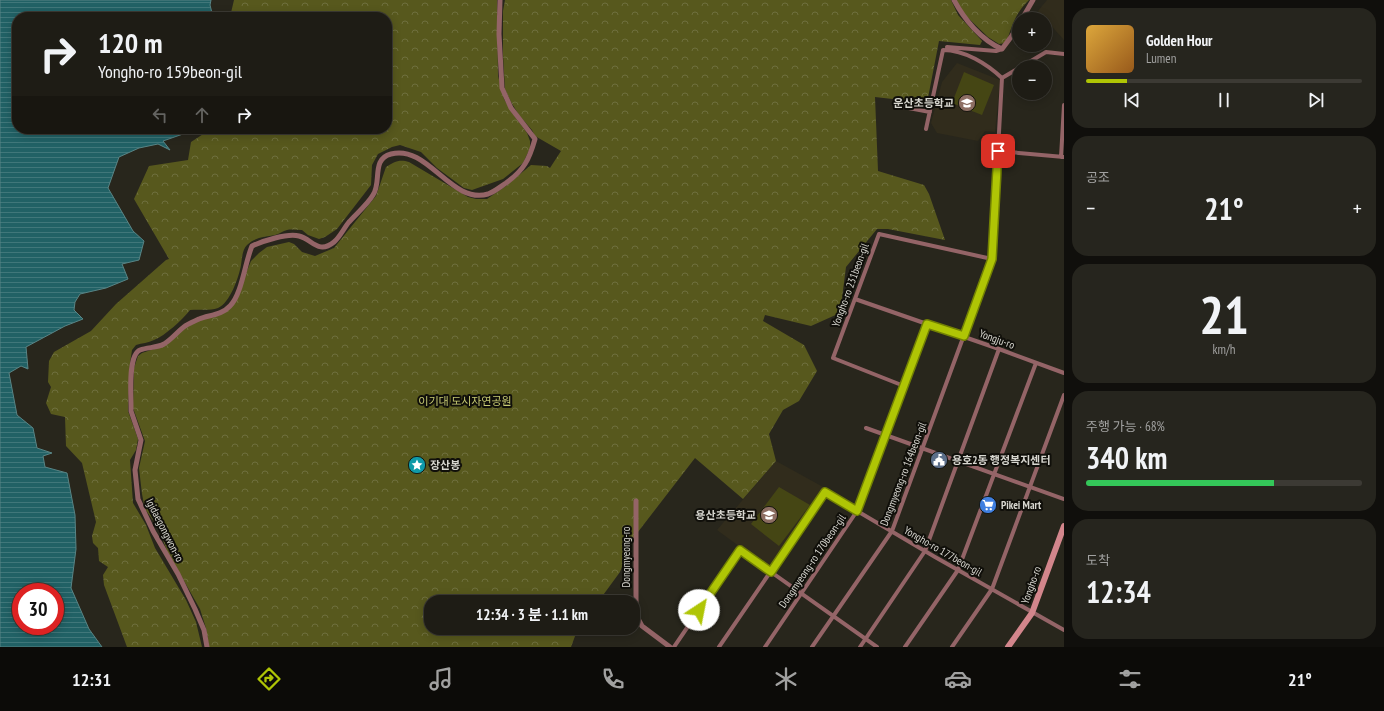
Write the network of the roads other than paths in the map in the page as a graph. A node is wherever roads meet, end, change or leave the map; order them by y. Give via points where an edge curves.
1 (500, 0) edge
2 (954, 0) edge
3 (1034, 0) edge
4 (1026, 12) edge
5 (1012, 35) edge
6 (1002, 49) junction
7 (943, 50) junction
8 (1064, 54) edge
9 (1033, 60) edge
10 (1012, 72) edge
11 (1002, 78) junction
12 (1064, 105) edge
13 (898, 106) dead end
14 (930, 112) junction
15 (926, 129) dead end
16 (998, 151) junction
17 (1063, 157) edge
18 (992, 259) junction
19 (855, 299) junction
20 (927, 324) junction
21 (964, 336) junction
22 (999, 349) junction
23 (1036, 363) junction
24 (1064, 373) edge
25 (904, 386) junction
26 (1064, 395) edge
27 (866, 428) dead end
28 (886, 435) junction
29 (922, 448) junction
30 (959, 461) junction
31 (994, 474) junction
32 (1030, 487) junction
33 (636, 500) dead end
34 (1064, 500) edge
35 (857, 511) junction
36 (1064, 526) edge
37 (892, 531) junction
38 (925, 551) junction
39 (958, 570) junction
40 (771, 572) junction
41 (992, 589) junction
42 (801, 593) junction
43 (1032, 613) junction
44 (833, 616) junction
45 (1064, 630) edge
46 (865, 639) junction
47 (207, 647) edge
48 (670, 647) edge
49 (674, 647) edge
50 (719, 647) edge
51 (765, 647) edge
52 (812, 647) edge
53 (860, 647) edge
54 (877, 647) edge
55 (905, 647) edge
56 (952, 647) edge
57 (1008, 647) edge

1 - 47 street, Igidaegongwon-ro via 502,88 511,108 535,139 531,155 521,171 493,191 476,195 458,187 413,155 390,154 380,162 374,195 334,242 317,246 300,236 289,236 252,246 246,270 230,306 220,313 185,326 164,344 140,350 134,357 131,411 141,440 135,470 138,499 195,608 204,630
2 - 6 street via 960,13 973,27 992,45
3 - 4 street
5 - 6 street
6 - 7 street via 996,51 946,47
7 - 11 street via 974,59 992,68
7 - 14 street
8 - 9 street via 1046,52
10 - 11 street
11 - 16 street, Dongmyeong-ro 164beon-gil
12 - 17 street
13 - 14 street
14 - 15 street
16 - 17 street
16 - 18 street, Dongmyeong-ro 164beon-gil
18 - 19 street, Yongho-ro 231beon-gil via 879,234
18 - 21 street, Dongmyeong-ro 164beon-gil
19 - 20 street, Yongju-ro
19 - 25 street, Yongho-ro 231beon-gil via 833,358
20 - 21 street, Yongju-ro
20 - 25 street, Dongmyeong-ro 170beon-gil
21 - 22 street, Yongju-ro
21 - 29 street, Dongmyeong-ro 164beon-gil
22 - 23 street, Yongju-ro
22 - 30 street
23 - 24 street, Yongju-ro
23 - 31 street
25 - 28 street, Dongmyeong-ro 170beon-gil
26 - 32 street
27 - 28 street
28 - 29 street
28 - 35 street, Dongmyeong-ro 170beon-gil
29 - 30 street
29 - 37 street, Dongmyeong-ro 164beon-gil
30 - 31 street
30 - 38 street
31 - 32 street
31 - 39 street
32 - 34 street
32 - 41 street
33 - 48 street, Dongmyeong-ro via 636,615 642,626
35 - 37 street, Yongho-ro 177beon-gil
35 - 40 street, Yongho-ro 177beon-gil via 825,492
35 - 42 street, Dongmyeong-ro 170beon-gil
36 - 43 main road, Yongho-ro
37 - 38 street, Yongho-ro 177beon-gil
37 - 44 street, Dongmyeong-ro 164beon-gil
38 - 39 street, Yongho-ro 177beon-gil
38 - 46 street
39 - 41 street, Yongho-ro 177beon-gil
39 - 55 street
40 - 42 street
40 - 49 street via 740,550
40 - 50 street
41 - 43 street, Yongho-ro 177beon-gil
41 - 56 street
42 - 44 street
42 - 51 street, Dongmyeong-ro 170beon-gil
43 - 45 street, Yongho-ro 177beon-gil
43 - 57 main road, Yongho-ro
44 - 46 street
44 - 52 street, Dongmyeong-ro 164beon-gil
46 - 53 street
46 - 54 street

